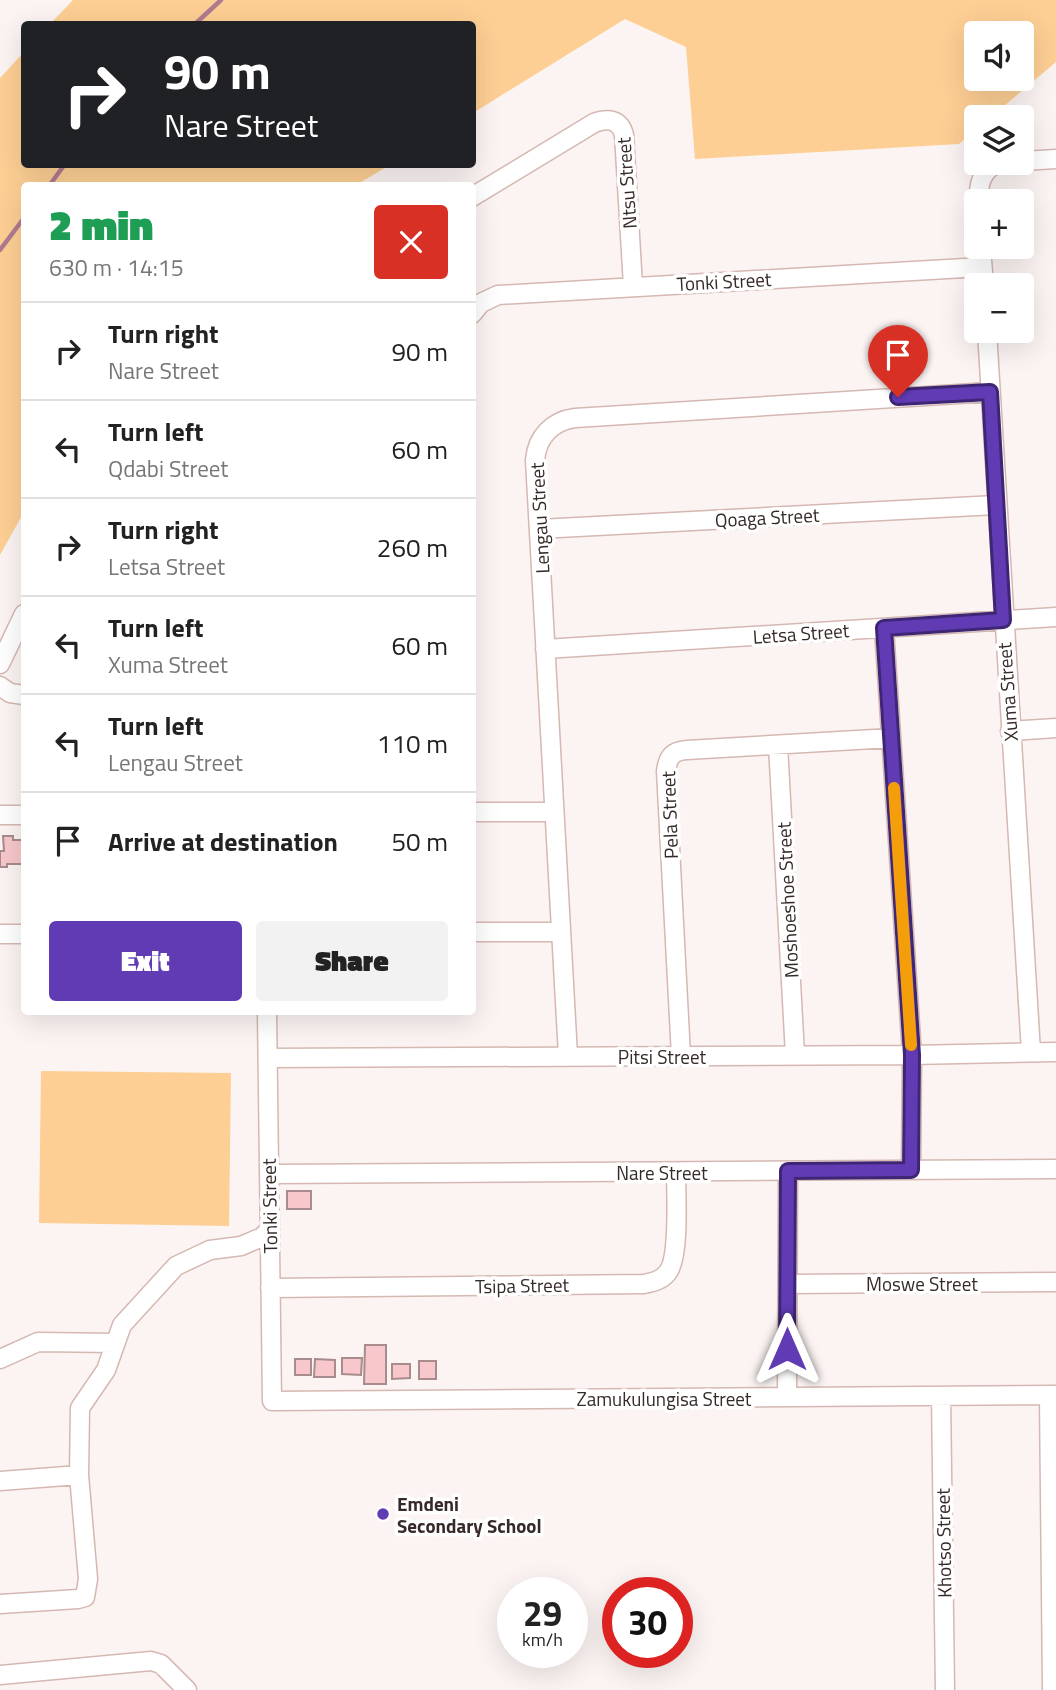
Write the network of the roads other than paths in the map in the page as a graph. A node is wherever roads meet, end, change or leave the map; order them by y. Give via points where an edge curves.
1 (1056, 159) edge
2 (1034, 160) edge
3 (476, 195) edge
4 (964, 277) edge
5 (633, 286) junction
6 (476, 309) edge
7 (987, 343) edge
8 (990, 392) junction
9 (996, 505) junction
10 (539, 529) junction
11 (1056, 617) edge
12 (21, 620) edge
13 (1003, 620) junction
14 (884, 628) junction
15 (545, 649) junction
16 (0, 664) edge
17 (0, 686) edge
18 (21, 695) edge
19 (1056, 728) edge
20 (1010, 731) junction
21 (891, 738) junction
22 (778, 745) junction
23 (476, 812) edge
24 (554, 812) junction
25 (0, 815) edge
26 (21, 815) edge
27 (476, 932) edge
28 (561, 932) junction
29 (0, 934) edge
30 (21, 934) edge
31 (267, 1015) edge
32 (1031, 1052) junction
33 (1056, 1052) edge
34 (795, 1055) junction
35 (912, 1055) junction
36 (568, 1056) junction
37 (681, 1056) junction
38 (268, 1058) junction
39 (1056, 1169) edge
40 (911, 1170) junction
41 (788, 1171) junction
42 (676, 1172) junction
43 (269, 1174) junction
44 (270, 1229) junction
45 (1056, 1282) edge
46 (788, 1284) junction
47 (270, 1288) junction
48 (115, 1343) junction
49 (0, 1359) edge
50 (1052, 1395) edge
51 (941, 1396) junction
52 (787, 1397) junction
53 (272, 1401) joint
54 (79, 1475) junction
55 (0, 1481) edge
56 (0, 1604) edge
57 (0, 1675) edge
58 (185, 1689) edge
59 (945, 1690) edge
60 (1052, 1690) edge

1 - 2 street
3 - 5 street, Ntsu Street via 594,122 619,123 624,135
4 - 5 street, Tonki Street
5 - 6 street, Tonki Street via 498,295
7 - 8 street, Xuma Street
8 - 9 street, Xuma Street
8 - 10 street, Lengau Street via 564,420 548,430 536,450
9 - 10 street, Qoaga Street
9 - 13 street, Xuma Street
10 - 15 street, Lengau Street
11 - 13 street, Letsa Street
12 - 16 street
13 - 14 street, Letsa Street
13 - 20 street, Xuma Street
14 - 15 street, Letsa Street
14 - 21 street
15 - 24 street, Lengau Street
17 - 18 street
19 - 20 street
20 - 32 street, Xuma Street
21 - 22 street, Pela Street
21 - 35 street
22 - 34 street, Moshoeshoe Street
22 - 37 street, Pela Street via 677,751 667,761
23 - 24 street
24 - 28 street, Lengau Street
25 - 26 street
27 - 28 street
28 - 36 street, Lengau Street
29 - 30 street
31 - 38 street, Tonki Street
32 - 33 street, Pitsi Street
32 - 35 street, Pitsi Street
34 - 35 street, Pitsi Street
34 - 37 street, Pitsi Street
35 - 40 street
36 - 37 street, Pitsi Street
36 - 38 street, Pitsi Street
38 - 43 street, Tonki Street
39 - 40 street, Nare Street
40 - 41 street, Nare Street
41 - 42 street, Nare Street
41 - 46 street
42 - 43 street, Nare Street
42 - 47 street, Tsipa Street via 674,1258 667,1273 655,1282
43 - 44 street, Tonki Street
44 - 47 street, Tonki Street
44 - 48 street via 241,1246 209,1250 176,1266 122,1325
45 - 46 street, Moswe Street
46 - 52 street
47 - 53 street, Tonki Street
48 - 49 street via 38,1342
48 - 54 street via 106,1370 80,1408
50 - 51 street, Zamukulungisa Street
50 - 60 street
51 - 52 street, Zamukulungisa Street
51 - 59 street, Khotso Street
52 - 53 street, Zamukulungisa Street
54 - 55 street
54 - 56 street via 88,1579 85,1597
57 - 58 street via 151,1661

